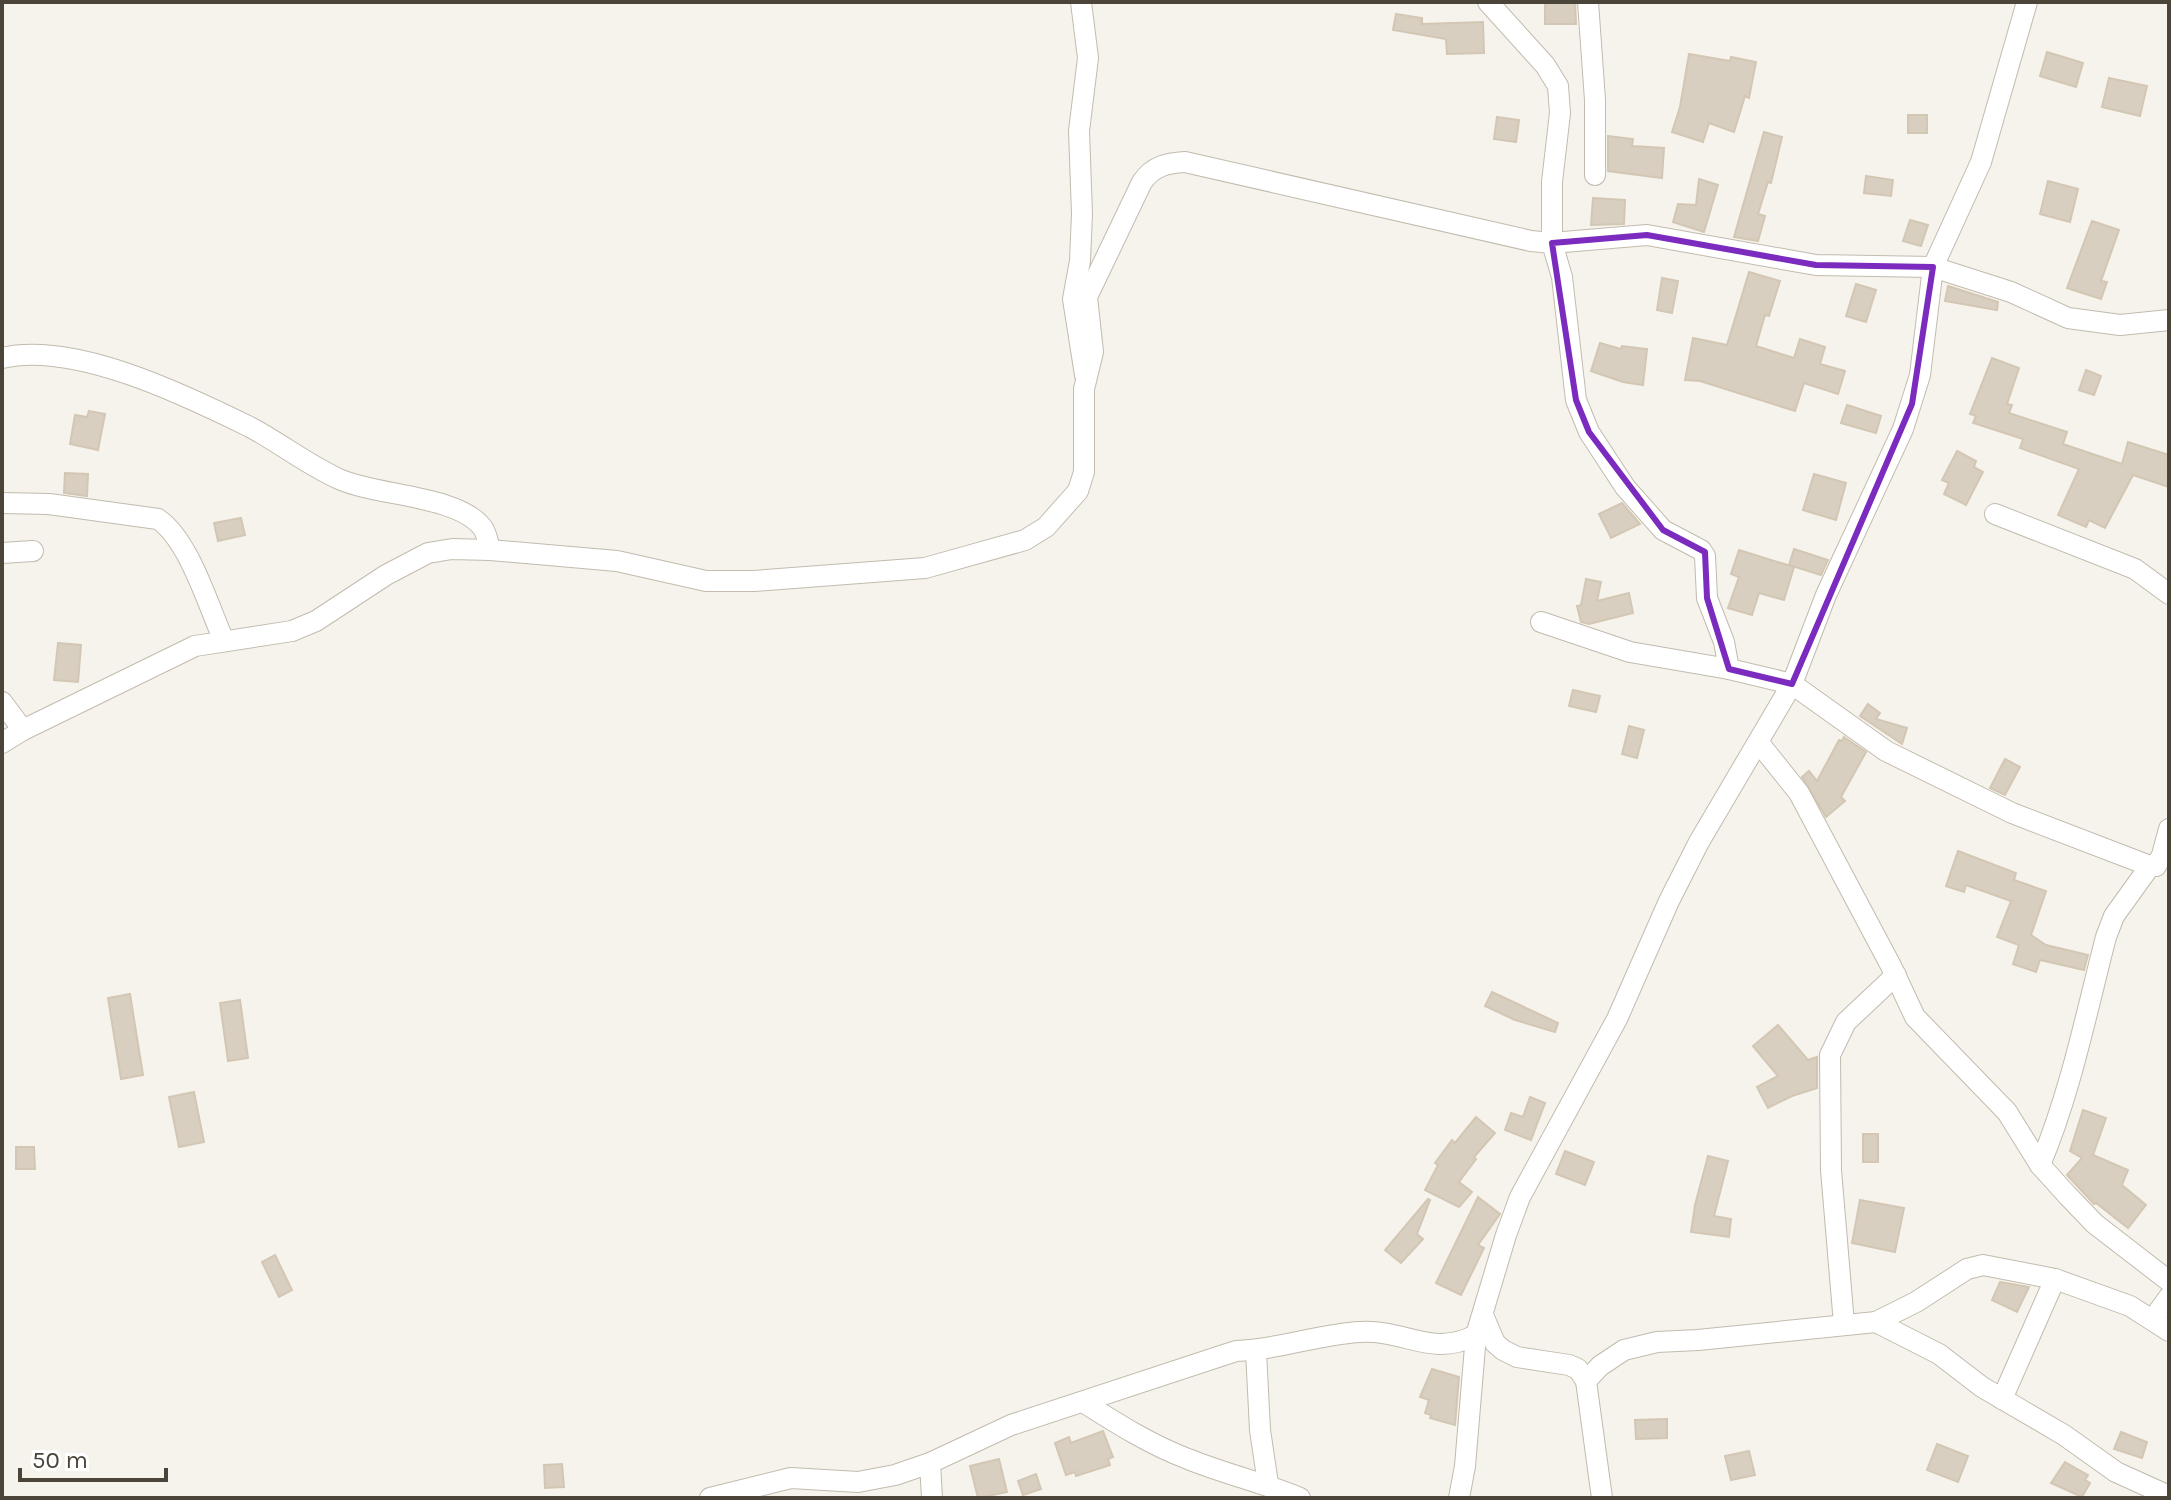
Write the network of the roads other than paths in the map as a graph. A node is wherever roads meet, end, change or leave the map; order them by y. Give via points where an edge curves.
1 (1081, 2) edge
2 (1488, 2) edge
3 (1588, 2) edge
4 (2027, 2) edge
5 (1595, 175) dead end
6 (1552, 243) junction
7 (1933, 267) junction
8 (2169, 320) edge
9 (2, 358) edge
10 (1086, 381) junction
11 (2, 503) edge
12 (1995, 514) dead end
13 (490, 550) junction
14 (33, 551) dead end
15 (2, 553) edge
16 (2169, 594) edge
17 (1541, 622) dead end
18 (224, 641) junction
19 (1729, 669) junction
20 (1792, 684) junction
21 (2, 702) edge
22 (23, 730) junction
23 (2, 743) edge
24 (1759, 743) junction
25 (2169, 829) edge
26 (2150, 866) junction
27 (1896, 975) junction
28 (2040, 1165) junction
29 (2055, 1279) junction
30 (2169, 1281) edge
31 (2169, 1297) edge
32 (1876, 1322) junction
33 (1844, 1324) junction
34 (1480, 1325) junction
35 (2161, 1325) edge
36 (1256, 1351) junction
37 (1586, 1381) junction
38 (2002, 1399) junction
39 (1083, 1402) junction
40 (930, 1463) junction
41 (791, 1478) junction
42 (1268, 1484) junction
43 (2169, 1496) edge
44 (710, 1498) edge
45 (768, 1498) edge
46 (932, 1498) edge
47 (1300, 1498) edge
48 (1459, 1498) edge
49 (1602, 1498) edge

1 - 10 street via 1088,58 1079,131 1080,261 1073,299
2 - 6 street via 1558,86
3 - 5 street
4 - 7 street via 1981,162
6 - 7 street via 1647,235 1816,265
6 - 10 street via 1185,162 1166,164 1142,182 1090,289 1086,305 1093,352
6 - 19 street via 1562,277 1576,400 1589,432 1625,487 1663,530 1705,556 1707,598
7 - 8 street via 2011,292 2068,318 2120,325
7 - 20 street via 1912,404
9 - 13 street via 75,358 164,389 250,428 341,480 434,502 473,519 484,529
10 - 13 street via 1084,472 1073,497 1046,527 1025,540 934,567 706,581 617,561
11 - 18 street via 158,519 181,543
12 - 16 street via 2135,569
13 - 18 street via 428,553 316,621 292,631
14 - 15 street
17 - 19 street via 1630,652
18 - 22 street via 195,646
19 - 20 street
20 - 24 street
20 - 26 street via 1886,751 2012,813
21 - 22 street
22 - 23 street
24 - 27 street via 1799,793
24 - 34 street via 1699,842 1617,1019 1520,1197
25 - 26 street via 2160,861
26 - 28 street via 2114,916 2106,937 2070,1082
27 - 28 street via 1915,1017 2007,1112
27 - 33 street via 1846,1022 1830,1055 1831,1170
28 - 30 street via 2095,1224
29 - 32 street via 1983,1265
29 - 35 street via 2130,1306
29 - 38 street
31 - 35 street
32 - 33 street
32 - 38 street via 1939,1354
33 - 37 street via 1657,1342 1624,1350
34 - 36 street via 1460,1343 1444,1345 1361,1332
34 - 37 street via 1503,1350 1569,1365
34 - 48 street
36 - 39 street via 1236,1351
36 - 42 street
37 - 49 street
38 - 43 street via 2116,1472
39 - 40 street via 1011,1425
39 - 42 street via 1184,1458
40 - 41 street via 858,1482
40 - 46 street
41 - 44 street
41 - 45 street
42 - 47 street

